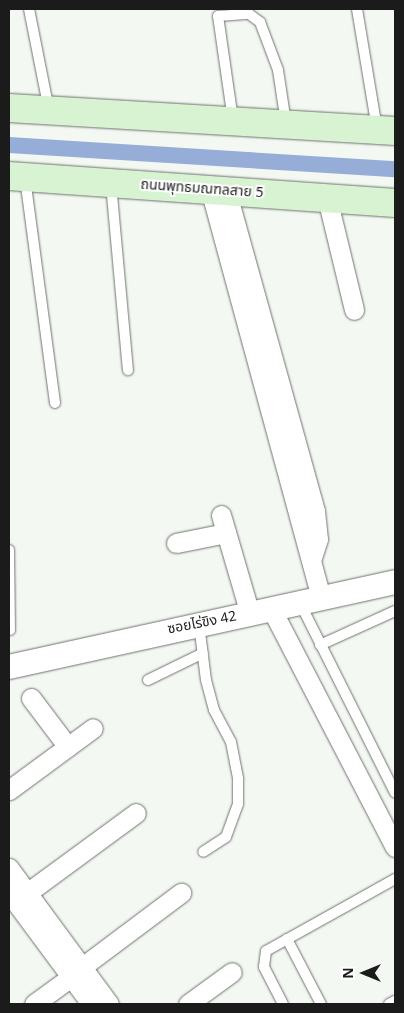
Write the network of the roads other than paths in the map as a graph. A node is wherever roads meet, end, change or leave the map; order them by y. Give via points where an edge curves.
1 (29, 9) edge
2 (357, 9) edge
3 (218, 12) edge
4 (248, 12) edge
5 (9, 108) edge
6 (50, 111) junction
7 (233, 122) junction
8 (286, 125) junction
9 (386, 131) edge
10 (17, 176) edge
11 (111, 182) junction
12 (218, 190) junction
13 (327, 198) junction
14 (395, 203) edge
15 (354, 310) dead end
16 (128, 370) dead end
17 (55, 404) dead end
18 (221, 515) dead end
19 (226, 533) junction
20 (176, 543) dead end
21 (9, 550) edge
22 (395, 582) edge
23 (310, 600) junction
24 (395, 611) edge
25 (261, 612) junction
26 (199, 624) junction
27 (10, 630) edge
28 (320, 645) junction
29 (203, 653) junction
30 (9, 667) edge
31 (148, 680) dead end
32 (31, 698) dead end
33 (93, 728) dead end
34 (68, 747) junction
35 (9, 790) edge
36 (395, 794) edge
37 (136, 813) dead end
38 (395, 847) edge
39 (203, 852) dead end
40 (9, 868) edge
41 (395, 879) edge
42 (181, 893) dead end
43 (16, 902) edge
44 (287, 939) junction
45 (76, 972) junction
46 (232, 972) dead end
47 (395, 1001) edge
48 (34, 1004) edge
49 (91, 1004) edge
50 (109, 1004) edge
51 (188, 1004) edge
52 (283, 1004) edge
53 (321, 1004) edge
54 (389, 1004) edge

1 - 6 lane
2 - 9 lane
3 - 4 lane
3 - 7 lane
4 - 8 lane via 260,22 278,70
5 - 6 main road
6 - 7 main road
7 - 8 main road
8 - 9 main road
10 - 11 main road, ถนนพุทธมณฑลสาย 5
10 - 17 lane
11 - 12 main road, ถนนพุทธมณฑลสาย 5
11 - 16 lane
12 - 13 main road, ถนนพุทธมณฑลสาย 5
12 - 23 street via 315,511 318,539 311,562
13 - 14 main road, ถนนพุทธมณฑลสาย 5
13 - 15 street
18 - 19 street
19 - 20 street
19 - 25 street
21 - 27 lane
22 - 23 street, ซอยไร่ขิง 42
23 - 25 street, ซอยไร่ขิง 42
23 - 28 lane
24 - 28 lane
25 - 26 street, ซอยไร่ขิง 42
25 - 38 street
26 - 29 lane
26 - 30 street, ซอยไร่ขิง 42
28 - 36 lane
29 - 31 lane
29 - 39 lane via 214,710 231,742 238,778 238,804 226,837
32 - 34 street
33 - 34 street
34 - 35 street
37 - 43 street
40 - 43 street
41 - 44 lane
42 - 45 street
43 - 45 street
44 - 52 lane via 266,951 263,957 264,967
44 - 53 lane
45 - 48 street
45 - 49 street
45 - 50 street
46 - 51 street
47 - 54 lane

